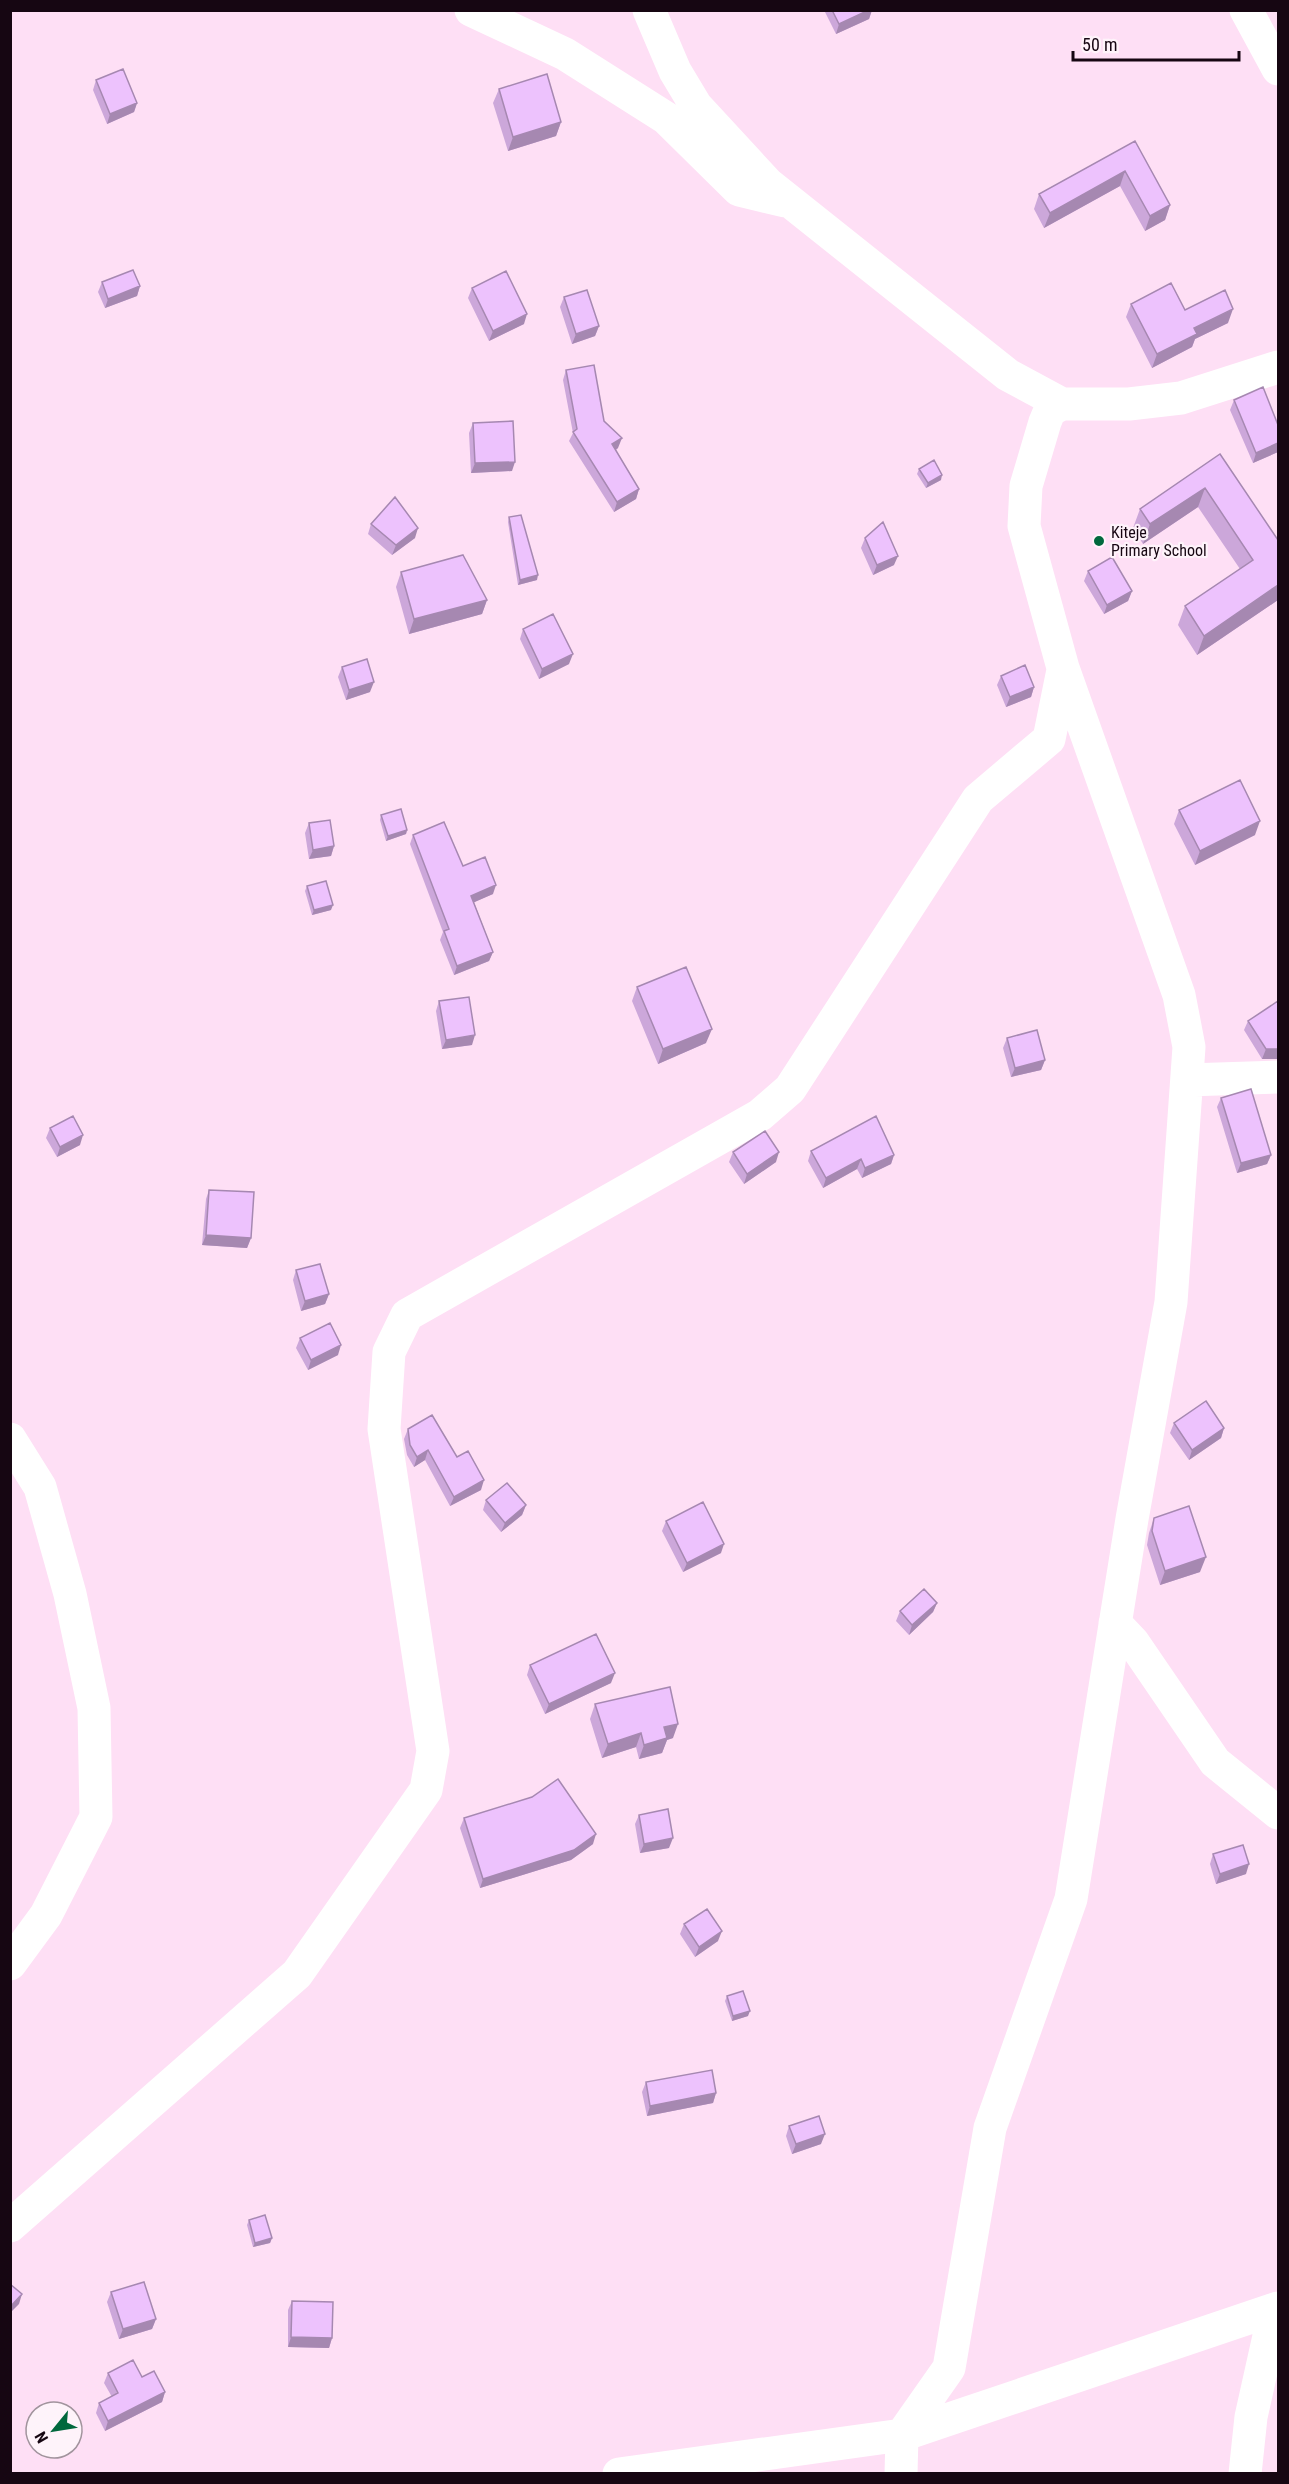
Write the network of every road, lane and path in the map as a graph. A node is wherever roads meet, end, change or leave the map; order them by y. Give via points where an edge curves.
1 (471, 10) edge
2 (649, 10) edge
3 (1246, 10) edge
4 (1278, 69) edge
5 (790, 202) junction
6 (1278, 367) edge
7 (1062, 404) junction
8 (1064, 668) junction
9 (1278, 1077) edge
10 (1187, 1080) junction
11 (10, 1439) edge
12 (1115, 1623) junction
13 (1278, 1813) edge
14 (10, 1964) edge
15 (10, 2226) edge
16 (1277, 2309) edge
17 (902, 2435) junction
18 (619, 2474) edge
19 (901, 2474) edge
20 (1245, 2474) edge

1 - 5 street via 565,54 666,118 739,190
2 - 5 street via 675,71 696,106 768,184
3 - 4 street
5 - 7 street via 1008,375
6 - 7 street via 1181,398 1129,404
7 - 8 street via 1050,410 1045,422 1026,486 1024,526
8 - 10 street via 1179,995 1190,1047
8 - 15 street via 1049,739 978,799 790,1089 760,1115 407,1315 389,1352 384,1429 433,1751 426,1790 297,1974
9 - 10 street
10 - 12 street via 1171,1302
11 - 14 street via 40,1487 70,1594 94,1708 96,1817 46,1915
12 - 13 street via 1133,1642 1215,1762
12 - 17 street via 1071,1899 990,2128 949,2368
16 - 17 street
16 - 20 street via 1251,2417
17 - 18 street
17 - 19 street

